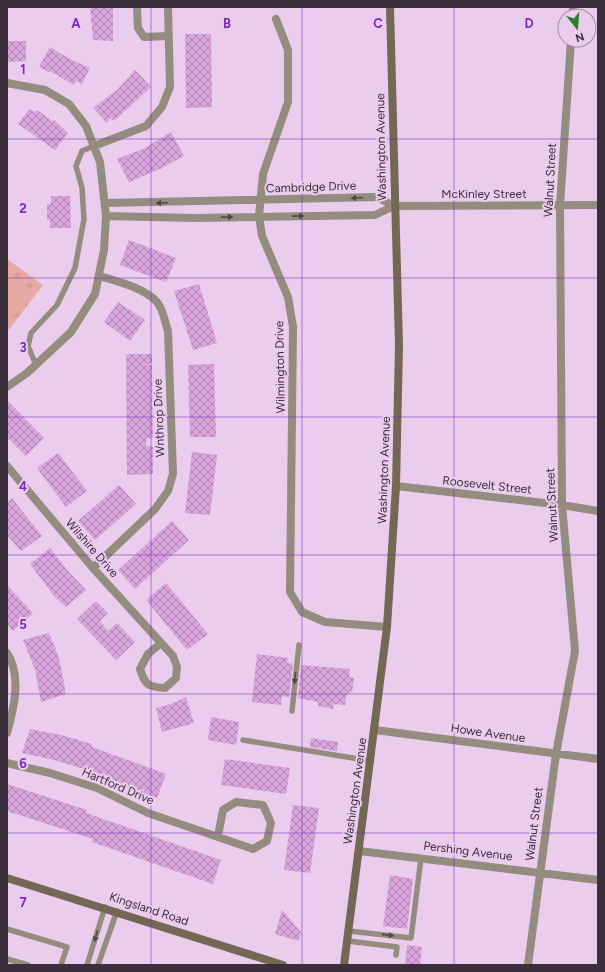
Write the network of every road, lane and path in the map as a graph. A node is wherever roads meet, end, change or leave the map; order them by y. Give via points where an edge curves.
1 (137, 7) edge
2 (168, 7) edge
3 (390, 7) edge
4 (276, 19) dead end
5 (168, 36) junction
6 (570, 48) edge
7 (7, 83) edge
8 (94, 146) junction
9 (260, 201) junction
10 (105, 203) junction
11 (560, 205) junction
12 (598, 205) edge
13 (394, 206) junction
14 (106, 216) junction
15 (259, 216) junction
16 (99, 276) junction
17 (36, 364) junction
18 (7, 387) edge
19 (7, 466) edge
20 (396, 486) junction
21 (562, 505) junction
22 (598, 511) edge
23 (92, 568) junction
24 (387, 627) junction
25 (161, 643) junction
26 (299, 645) dead end
27 (7, 653) edge
28 (292, 711) dead end
29 (375, 730) junction
30 (7, 733) edge
31 (243, 740) dead end
32 (556, 754) junction
33 (598, 759) edge
34 (371, 761) junction
35 (7, 763) edge
36 (218, 836) junction
37 (359, 850) junction
38 (421, 858) junction
39 (540, 872) junction
40 (7, 878) edge
41 (598, 880) edge
42 (105, 907) junction
43 (117, 911) junction
44 (7, 929) edge
45 (349, 931) junction
46 (348, 942) junction
47 (396, 954) dead end
48 (7, 959) edge
49 (28, 965) edge
50 (62, 965) edge
51 (87, 965) edge
52 (98, 965) edge
53 (284, 965) edge
54 (344, 965) edge
55 (528, 965) edge

1 - 5 street via 138,28 144,37
2 - 5 street
3 - 13 main road, Washington Avenue
4 - 9 street, Wilmington Drive via 288,50 288,102 263,174
5 - 8 street via 170,87 162,107 146,126
6 - 11 street, Walnut Street
7 - 8 street via 45,90 69,104 86,126
8 - 10 street via 100,162
8 - 17 lane via 82,151 76,166 82,188 84,219 75,268 57,305 31,333 28,346
9 -> 10 street, Cambridge Drive
13 -> 9 street, Cambridge Drive via 377,197
9 - 15 street, Wilmington Drive
10 - 14 street
11 - 12 street, McKinley Street
11 - 13 street, McKinley Street
11 - 21 street, Walnut Street
15 -> 13 street via 376,215
13 - 20 main road, Washington Avenue via 399,346
14 -> 15 street
14 - 16 street
15 - 24 street, Wilmington Drive via 262,236 288,297 293,327 290,592 302,612 324,622
16 - 17 street via 95,294 71,332
16 - 23 street, Wnthrop Drive via 137,288 157,302 164,319 168,331 173,474 168,491 155,509
17 - 18 street
19 - 23 street, Wilshire Drive
20 - 21 street, Roosevelt Street
20 - 24 main road, Washington Avenue
21 - 22 street, Roosevelt Street
21 - 32 street, Walnut Street via 575,650
23 - 25 street, Wilshire Drive
24 - 29 main road, Washington Avenue
25 - 25 street, Wilshire Drive via 148,654 140,668 143,681 151,687 165,688 176,678 177,667 173,656
26 -> 28 lane
27 - 30 street via 11,659 16,688
29 - 32 street, Howe Avenue
29 - 34 main road, Washington Avenue
31 - 34 lane
32 - 33 street, Howe Avenue
32 - 39 street, Walnut Street
34 - 37 main road, Washington Avenue
35 - 36 street, Hartford Drive via 97,788 148,813
36 - 36 street via 224,810 236,802 263,805 271,823 267,841 253,849
37 - 38 street, Pershing Avenue
37 - 45 main road, Washington Avenue
38 - 39 street, Pershing Avenue
45 -> 38 lane via 411,938
39 - 41 street, Pershing Avenue
39 - 55 street, Walnut Street
40 - 42 main road, Kingsland Road
42 - 43 main road, Kingsland Road
42 -> 51 lane
43 - 52 lane
43 - 53 main road, Kingsland Road
44 - 50 lane via 67,947
45 - 46 main road
46 - 47 lane via 388,949 397,947
46 - 54 main road
48 - 49 lane

